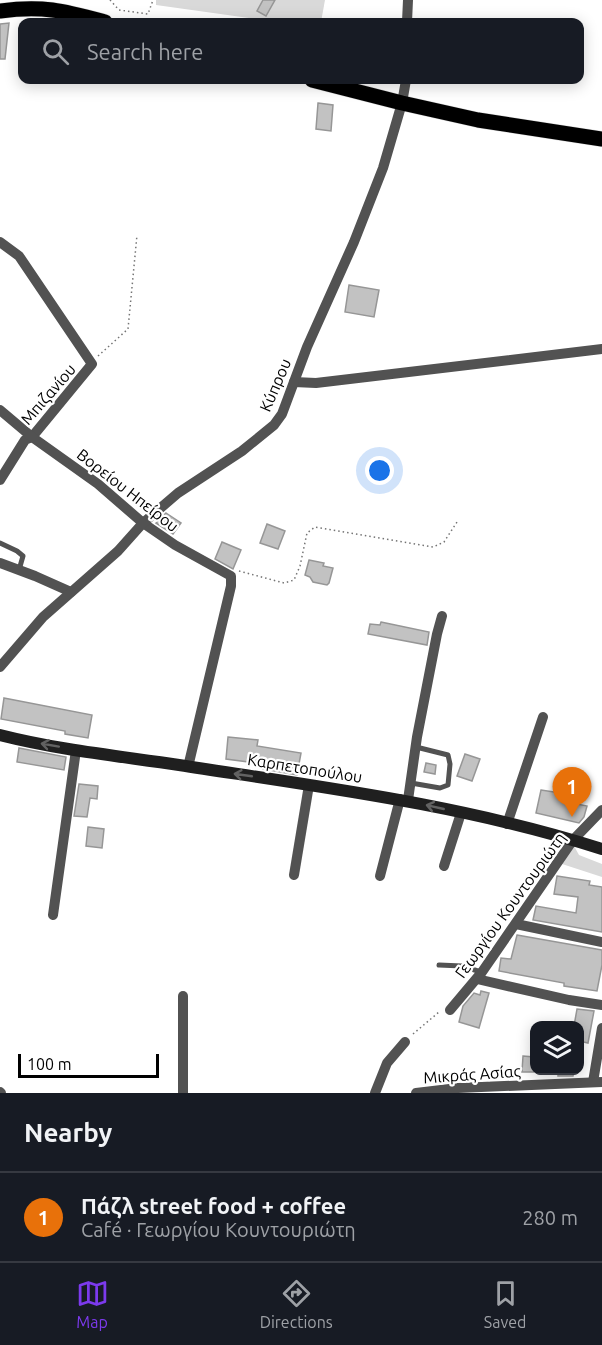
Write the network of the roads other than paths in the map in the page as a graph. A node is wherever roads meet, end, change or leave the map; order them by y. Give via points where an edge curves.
1 (408, 0) edge
2 (58, 5) edge
3 (0, 11) edge
4 (94, 18) edge
5 (407, 18) edge
6 (328, 84) edge
7 (405, 84) edge
8 (402, 103) junction
9 (602, 139) edge
10 (0, 242) edge
11 (602, 349) edge
12 (294, 382) junction
13 (0, 410) edge
14 (32, 436) junction
15 (0, 480) edge
16 (143, 524) junction
17 (0, 543) edge
18 (0, 563) edge
19 (19, 570) junction
20 (71, 592) junction
21 (442, 616) dead end
22 (0, 667) edge
23 (543, 717) dead end
24 (0, 735) edge
25 (416, 747) junction
26 (76, 750) junction
27 (188, 767) junction
28 (411, 783) junction
29 (309, 784) junction
30 (404, 800) junction
31 (602, 810) edge
32 (461, 813) junction
33 (507, 824) junction
34 (573, 840) junction
35 (602, 849) edge
36 (444, 866) dead end
37 (294, 875) dead end
38 (380, 876) dead end
39 (53, 915) dead end
40 (516, 924) junction
41 (602, 942) edge
42 (439, 964) dead end
43 (480, 976) junction
44 (183, 996) dead end
45 (602, 1005) edge
46 (450, 1010) road end
47 (602, 1028) edge
48 (405, 1042) road end
49 (598, 1082) edge
50 (549, 1089) edge
51 (183, 1093) edge
52 (375, 1093) edge
53 (416, 1093) edge

1 - 5 street
2 - 3 main road
2 - 4 main road
6 - 8 main road
7 - 8 street, Κύπρου
8 - 9 main road via 478,120
8 - 12 street, Κύπρου via 383,168
10 - 14 street, Μπιζανίου via 19,256 92,364
11 - 12 street via 316,383
12 - 16 street, Κύπρου via 274,425 178,493
13 - 14 street, Βορείου Ηπείρου
14 - 15 street, Μπιζανίου via 25,440
14 - 16 street, Βορείου Ηπείρου via 98,484
16 - 20 street, Κύπρου
16 - 27 street, Βορείου Ηπείρου via 233,580
17 - 19 lane via 23,556
18 - 19 street
19 - 20 street
20 - 22 street, Κύπρου via 43,617
21 - 25 street
23 - 33 street
26 -> 24 main road, Καρπετοπούλου
25 - 28 street
25 - 28 lane via 448,755 448,785 440,788
26 - 27 main road, Καρπετοπούλου
26 - 39 street
29 -> 27 main road, Καρπετοπούλου
28 - 30 street
29 - 30 main road, Καρπετοπούλου
29 - 37 street
32 -> 30 main road, Καρπετοπούλου
30 - 38 street
31 - 34 street, Γεωργίου Κουντουριώτη
32 - 33 main road, Καρπετοπούλου
32 - 36 street
33 - 34 main road, Καρπετοπούλου
34 - 35 main road, Καρπετοπούλου
34 - 40 street, Γεωργίου Κουντουριώτη
40 - 41 street
40 - 43 street, Γεωργίου Κουντουριώτη
42 - 43 lane via 462,966
43 - 45 street via 559,998
43 - 46 street, Γεωργίου Κουντουριώτη
44 - 51 street
47 - 49 street
48 - 52 street via 387,1063
49 - 50 street, Μικράς Ασίας
50 - 53 street, Μικράς Ασίας via 458,1088

